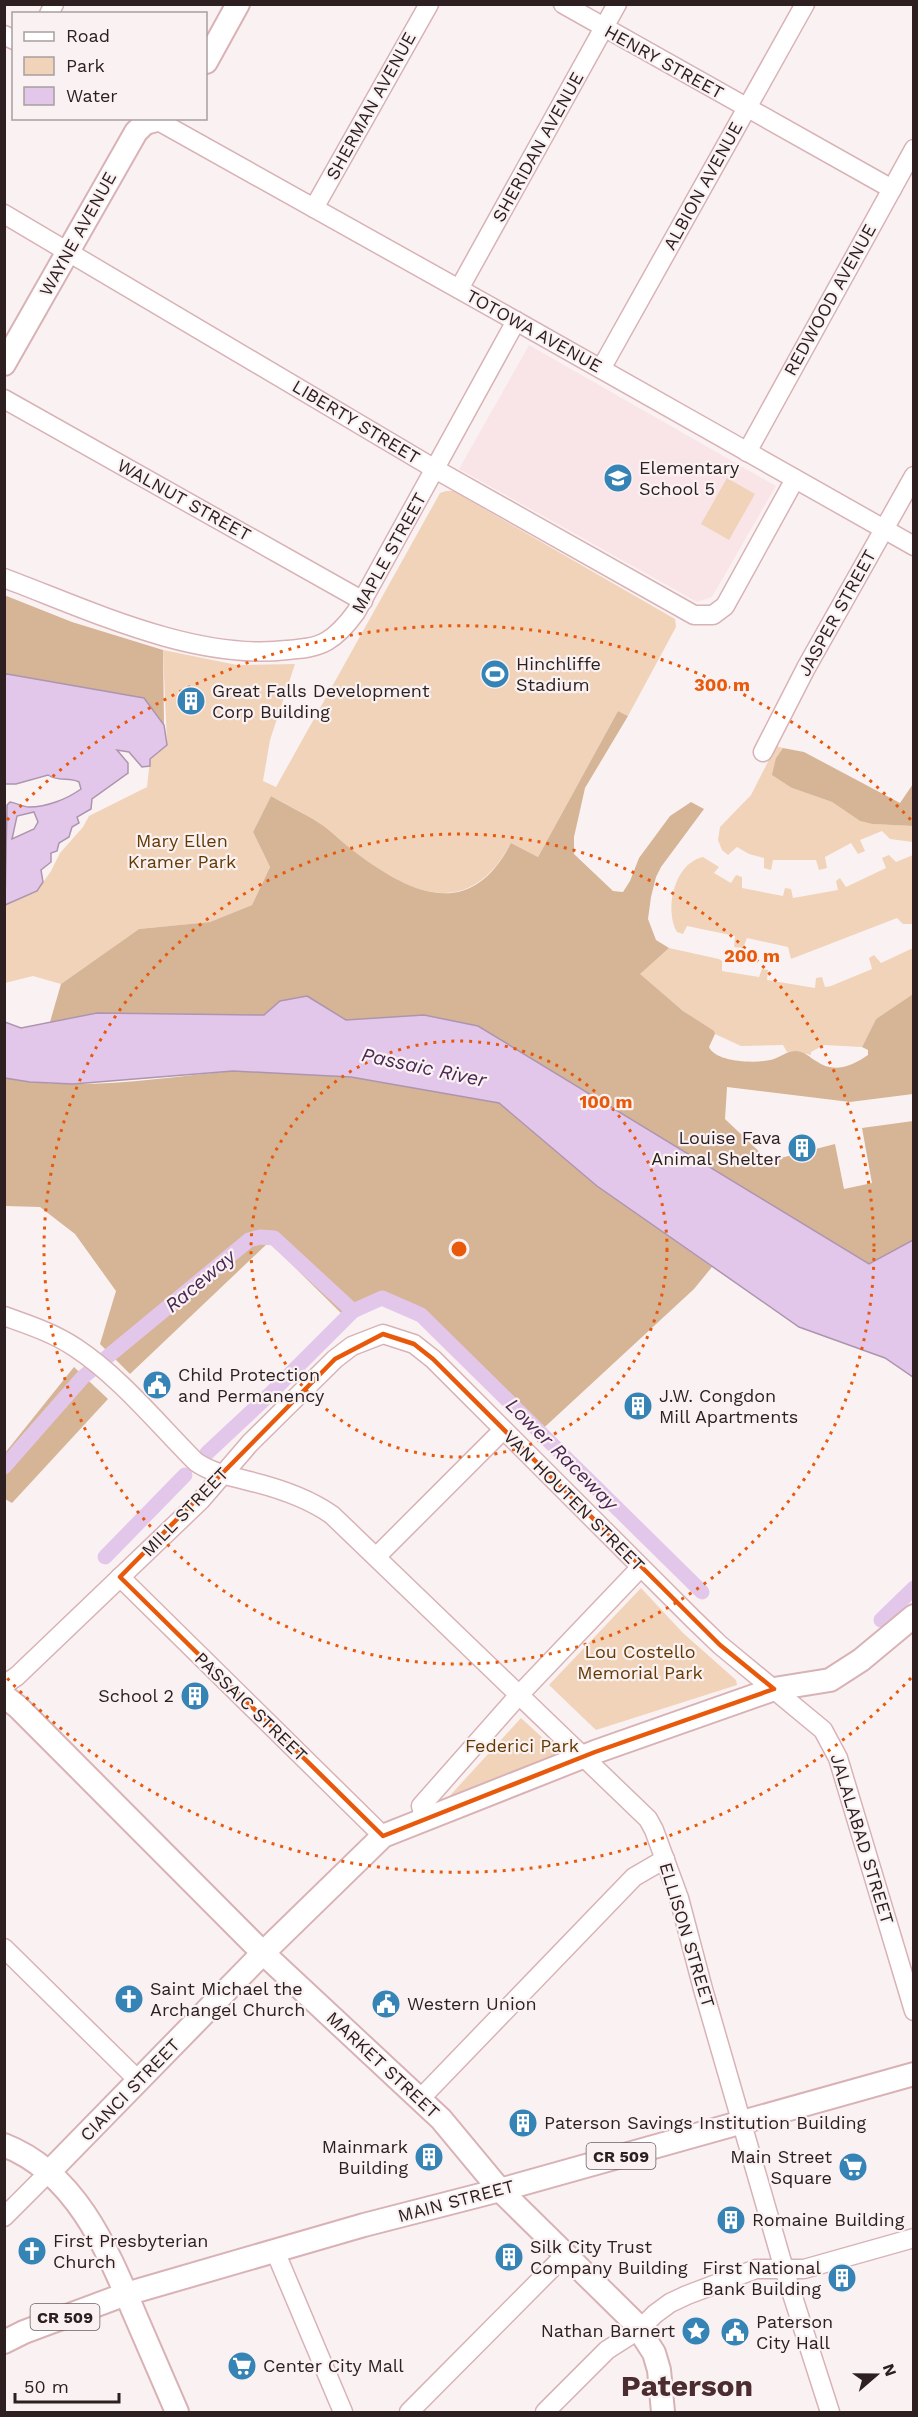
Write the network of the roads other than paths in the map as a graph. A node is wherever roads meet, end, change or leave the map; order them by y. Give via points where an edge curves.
1 (238, 4) edge
2 (429, 4) edge
3 (563, 4) edge
4 (617, 4) edge
5 (806, 4) edge
6 (604, 28) junction
7 (207, 60) edge
8 (746, 108) junction
9 (155, 120) edge
10 (160, 120) edge
11 (914, 149) edge
12 (892, 189) junction
13 (314, 208) junction
14 (4, 214) edge
15 (69, 252) junction
16 (459, 289) junction
17 (516, 321) junction
18 (4, 364) edge
19 (601, 369) junction
20 (4, 399) edge
21 (747, 452) junction
22 (435, 470) junction
23 (914, 476) edge
24 (795, 479) junction
25 (884, 529) junction
26 (914, 546) edge
27 (4, 578) edge
28 (363, 601) junction
29 (764, 752) dead end
30 (4, 1316) edge
31 (366, 1340) joint
32 (503, 1430) junction
33 (222, 1475) junction
34 (377, 1557) junction
35 (640, 1568) junction
36 (120, 1577) junction
37 (914, 1616) edge
38 (4, 1685) edge
39 (774, 1689) junction
40 (519, 1695) junction
41 (4, 1696) edge
42 (584, 1757) junction
43 (425, 1820) junction
44 (383, 1836) junction
45 (664, 1859) junction
46 (4, 1948) edge
47 (263, 1953) junction
48 (914, 2012) edge
49 (914, 2074) edge
50 (139, 2081) junction
51 (419, 2100) junction
52 (742, 2123) junction
53 (4, 2145) edge
54 (49, 2172) junction
55 (500, 2190) junction
56 (4, 2217) edge
57 (914, 2238) edge
58 (274, 2251) junction
59 (566, 2254) junction
60 (784, 2269) junction
61 (126, 2294) junction
62 (640, 2329) junction
63 (4, 2342) edge
64 (177, 2412) edge
65 (343, 2412) edge
66 (409, 2412) edge
67 (545, 2412) edge
68 (663, 2412) edge
69 (830, 2412) edge

1 - 7 main road
2 - 13 street, SHERMAN AVENUE
3 - 6 street, HENRY STREET
4 - 6 street, SHERIDAN AVENUE
5 - 8 street, ALBION AVENUE
6 - 8 street, HENRY STREET
6 - 16 street, SHERIDAN AVENUE
8 - 12 street, HENRY STREET
8 - 19 street, ALBION AVENUE
9 - 15 main road, WAYNE AVENUE via 136,132
10 - 13 street, TOTOWA AVENUE
11 - 12 street, REDWOOD AVENUE
12 - 21 street, REDWOOD AVENUE
13 - 16 street, TOTOWA AVENUE
14 - 15 street, LIBERTY STREET
15 - 18 main road, WAYNE AVENUE
15 - 22 street, LIBERTY STREET
16 - 17 street, TOTOWA AVENUE
17 - 19 street, TOTOWA AVENUE
17 - 22 street, MAPLE STREET
19 - 21 street, TOTOWA AVENUE
20 - 28 street, WALNUT STREET
21 - 24 street, TOTOWA AVENUE
22 - 24 street, LIBERTY STREET via 694,615 713,615 725,606
22 - 28 street, MAPLE STREET
23 - 25 street, JASPER STREET
24 - 25 street, TOTOWA AVENUE
25 - 26 street, TOTOWA AVENUE
25 - 29 street, JASPER STREET
27 - 28 street, MAPLE STREET via 106,619 157,634 206,646 257,651 307,648 327,641 347,625
30 - 33 street, ELLISON STREET via 54,1336 87,1356 196,1462
31 - 32 street, VAN HOUTEN STREET via 383,1334 414,1344
31 - 33 street, MILL STREET via 335,1359
32 - 34 street
32 - 35 street, VAN HOUTEN STREET
33 - 34 street, ELLISON STREET via 308,1500 332,1515
33 - 36 street, MILL STREET
34 - 40 street, ELLISON STREET
35 - 39 street, VAN HOUTEN STREET via 720,1645
35 - 40 street
36 - 38 street, MILL STREET
36 - 44 street, PASSAIC STREET
37 - 39 main road via 830,1680
39 - 42 main road
39 - 48 street, JALALABAD STREET via 831,1740
40 - 42 street, ELLISON STREET
40 - 43 street via 421,1806
41 - 47 main road, MARKET STREET
42 - 43 main road
42 - 45 street, ELLISON STREET via 648,1819
43 - 44 main road
44 - 47 main road, CIANCI STREET
45 - 51 street via 634,1877
45 - 52 street, ELLISON STREET via 680,1898
46 - 50 street
47 - 50 main road, CIANCI STREET
47 - 51 main road, MARKET STREET
49 - 52 main road, MAIN STREET / CR 509
50 - 54 main road, CIANCI STREET
51 - 55 main road, MARKET STREET via 441,2119
52 - 55 main road, MAIN STREET / CR 509
52 - 60 street, ELLISON STREET
53 - 54 main road
54 - 56 street, CIANCI STREET
54 - 61 main road via 90,2220
55 - 58 main road, MAIN STREET / CR 509
55 - 59 main road, MARKET STREET
57 - 60 street via 804,2269
58 - 61 main road, MAIN STREET / CR 509
58 - 65 street
59 - 62 main road, MARKET STREET
59 - 66 street
60 - 62 street via 756,2269 687,2295 655,2314
60 - 69 street, ELLISON STREET
61 - 63 main road, MAIN STREET / CR 509
61 - 64 main road
62 - 67 street via 608,2350
62 - 68 main road, MARKET STREET via 659,2370

